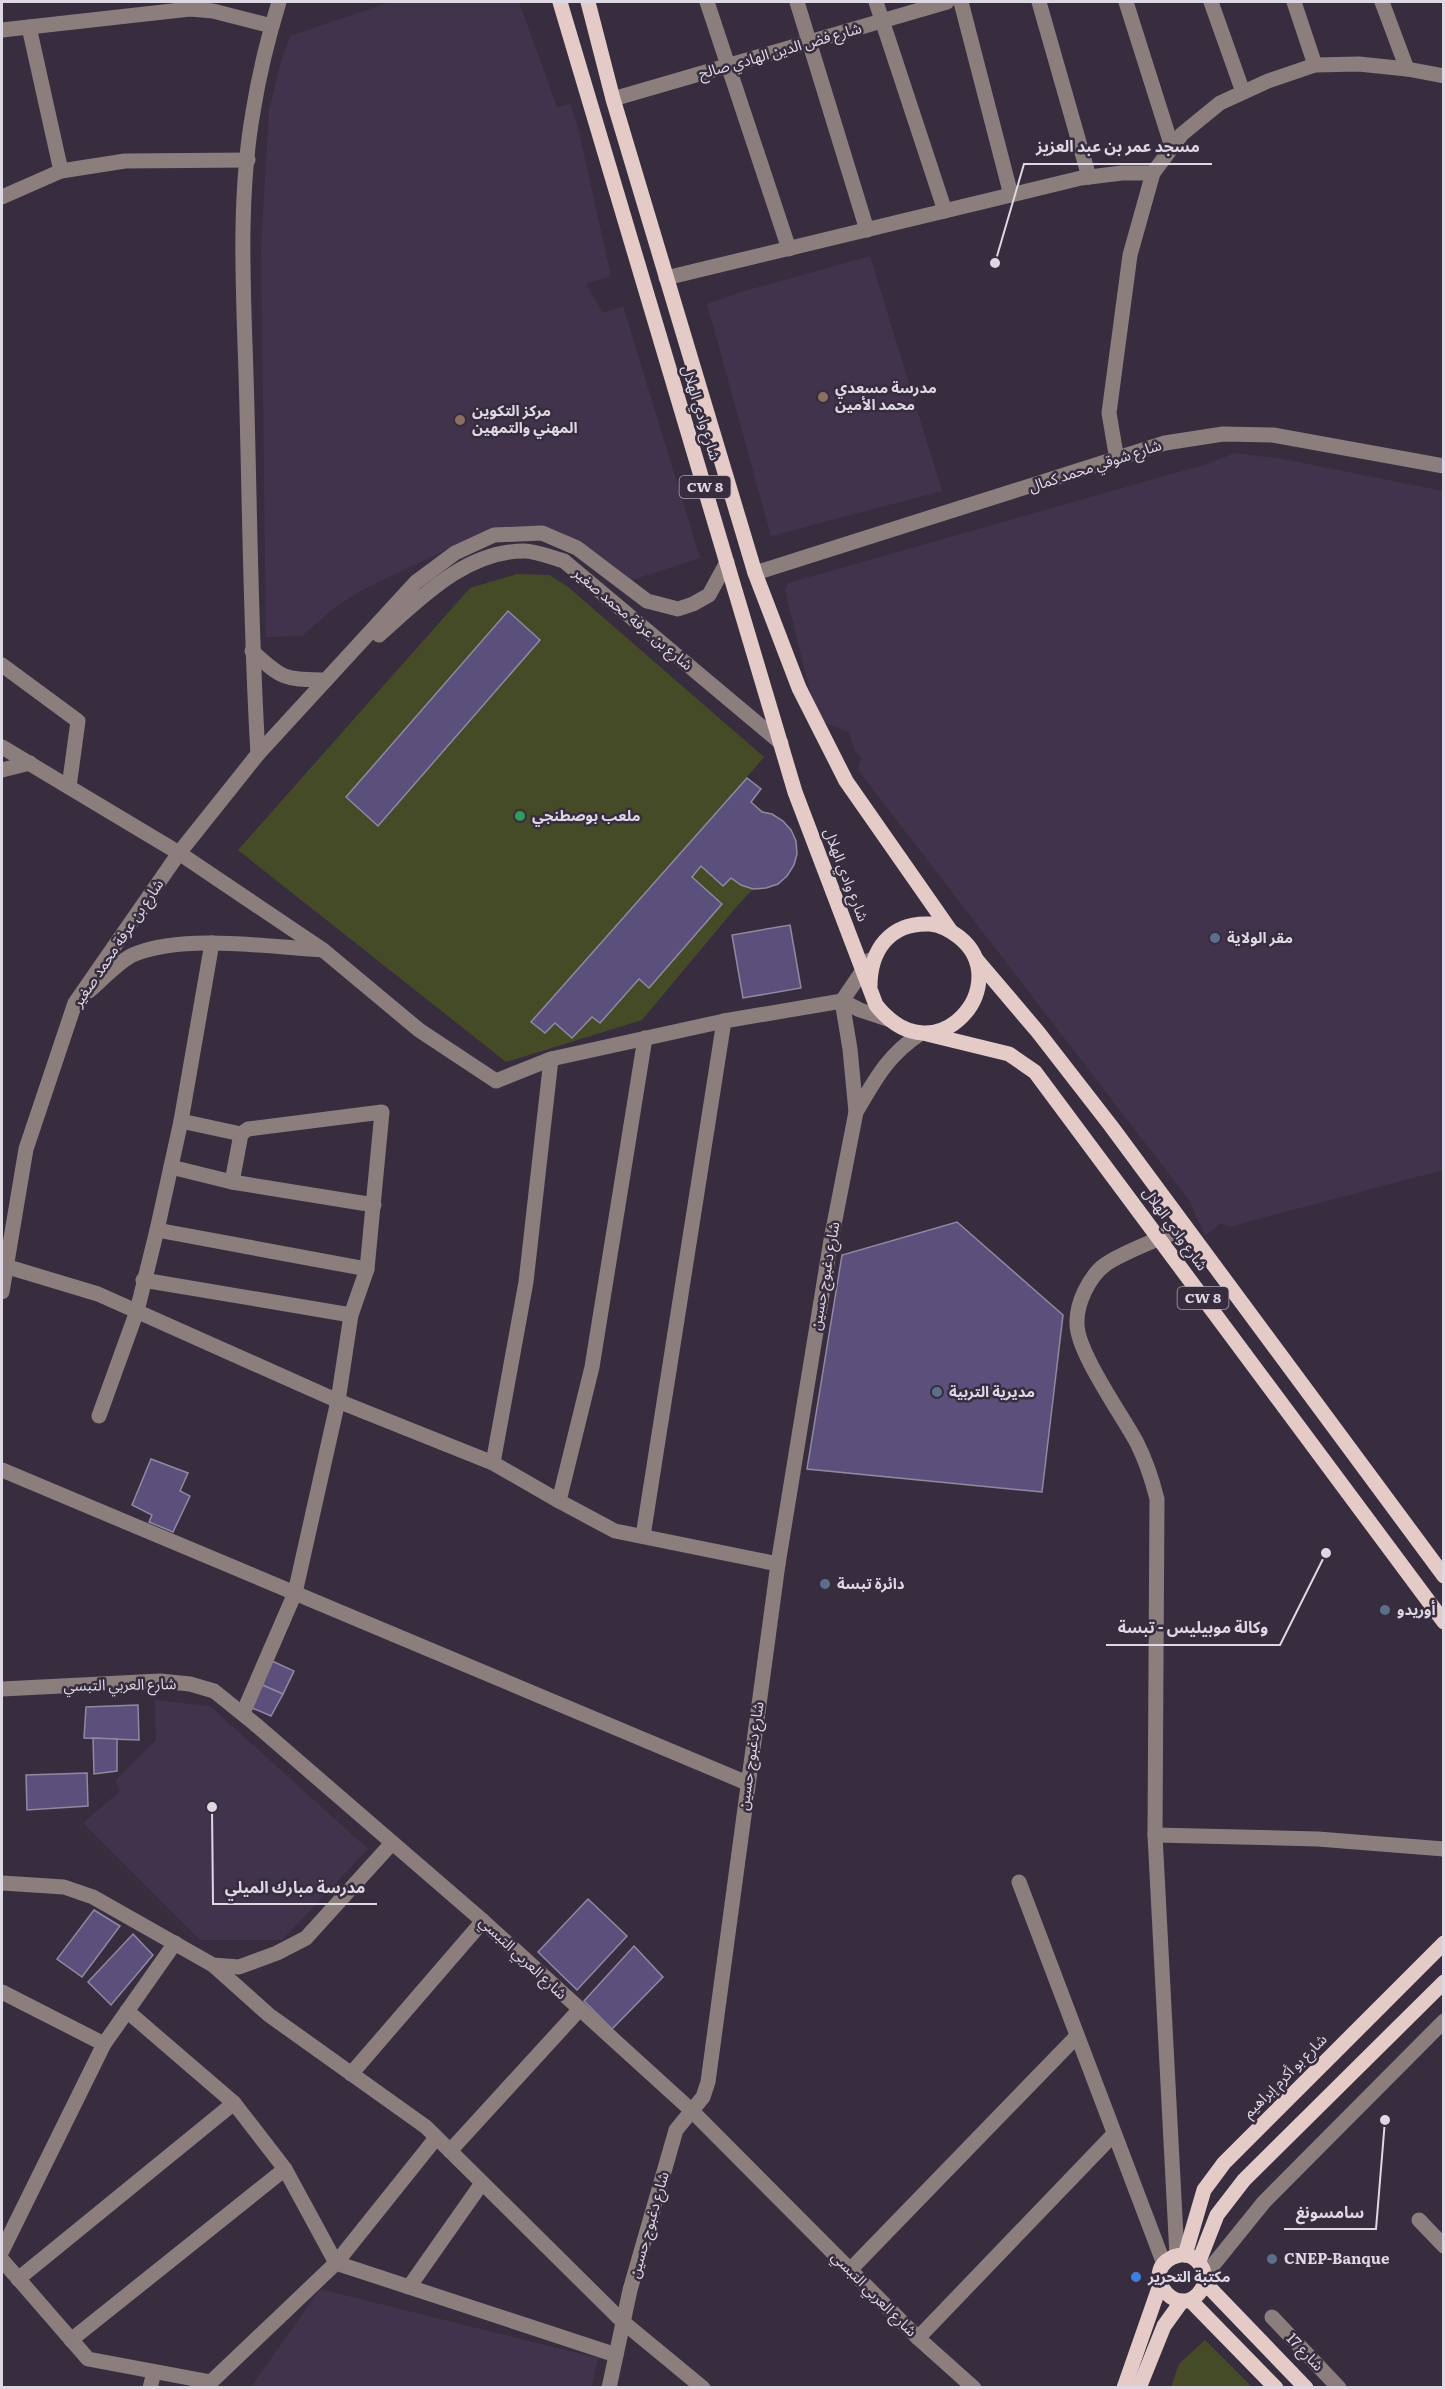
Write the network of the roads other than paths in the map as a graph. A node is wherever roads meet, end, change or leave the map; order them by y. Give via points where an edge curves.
1 (279, 2) edge
2 (560, 2) edge
3 (588, 2) edge
4 (707, 2) edge
5 (797, 2) edge
6 (876, 2) edge
7 (947, 2) edge
8 (961, 2) edge
9 (1040, 2) edge
10 (1126, 2) edge
11 (1211, 2) edge
12 (1294, 2) edge
13 (1382, 2) edge
14 (882, 21) junction
15 (272, 26) junction
16 (29, 27) junction
17 (2, 30) edge
18 (808, 43) junction
19 (1315, 65) junction
20 (729, 67) junction
21 (1407, 69) junction
22 (1443, 75) edge
23 (1243, 92) junction
24 (613, 99) junction
25 (1172, 147) junction
26 (248, 160) junction
27 (61, 171) junction
28 (1153, 173) junction
29 (1089, 177) junction
30 (1011, 195) junction
31 (2, 197) edge
32 (945, 211) junction
33 (867, 230) junction
34 (789, 249) junction
35 (666, 278) junction
36 (1117, 460) junction
37 (1443, 466) edge
38 (728, 562) junction
39 (755, 573) junction
40 (252, 651) junction
41 (2, 665) edge
42 (326, 680) junction
43 (781, 743) junction
44 (2, 747) edge
45 (258, 754) junction
46 (30, 763) junction
47 (2, 770) edge
48 (69, 787) junction
49 (179, 853) junction
50 (950, 930) junction
51 (212, 943) junction
52 (324, 950) junction
53 (876, 953) junction
54 (975, 958) junction
55 (863, 967) junction
56 (870, 987) junction
57 (842, 1001) junction
58 (75, 1003) junction
59 (887, 1019) junction
60 (724, 1021) junction
61 (921, 1033) junction
62 (645, 1038) junction
63 (551, 1059) junction
64 (856, 1112) junction
65 (181, 1120) junction
66 (241, 1134) junction
67 (171, 1167) junction
68 (232, 1182) junction
69 (374, 1205) junction
70 (1186, 1228) junction
71 (157, 1230) junction
72 (1160, 1239) junction
73 (5, 1266) junction
74 (367, 1269) junction
75 (143, 1280) junction
76 (2, 1292) edge
77 (137, 1311) junction
78 (351, 1315) junction
79 (338, 1401) junction
80 (99, 1416) dead end
81 (493, 1463) junction
82 (2, 1470) edge
83 (559, 1502) junction
84 (643, 1536) junction
85 (778, 1563) junction
86 (1443, 1576) edge
87 (295, 1593) junction
88 (1443, 1622) edge
89 (2, 1689) edge
90 (243, 1713) junction
91 (747, 1783) junction
92 (1155, 1835) junction
93 (392, 1843) junction
94 (1443, 1849) edge
95 (1019, 1882) dead end
96 (2, 1883) edge
97 (483, 1921) junction
98 (175, 1943) junction
99 (1443, 1943) edge
100 (213, 1965) junction
101 (1443, 1982) edge
102 (2, 1992) edge
103 (579, 2010) junction
104 (127, 2011) junction
105 (1443, 2021) edge
106 (1077, 2036) junction
107 (104, 2044) junction
108 (351, 2074) junction
109 (234, 2103) junction
110 (691, 2110) junction
111 (1114, 2134) junction
112 (436, 2138) junction
113 (450, 2151) junction
114 (285, 2169) junction
115 (482, 2183) junction
116 (1419, 2220) dead end
117 (1443, 2246) edge
118 (2, 2251) edge
119 (2, 2260) edge
120 (336, 2263) junction
121 (1189, 2266) junction
122 (850, 2270) junction
123 (18, 2279) junction
124 (1160, 2285) junction
125 (409, 2287) junction
126 (1186, 2301) junction
127 (1272, 2317) dead end
128 (623, 2322) junction
129 (918, 2338) junction
130 (71, 2340) junction
131 (616, 2355) junction
132 (154, 2372) junction
133 (150, 2388) edge
134 (609, 2388) edge
135 (703, 2388) edge
136 (974, 2388) edge
137 (1124, 2388) edge
138 (1139, 2388) edge
139 (1276, 2388) edge
140 (1306, 2388) edge
141 (1339, 2388) edge

1 - 15 street
2 - 38 main road, شارع وادي الهلال / CW 8
3 - 24 main road, شارع وادي الهلال / CW 8
4 - 20 street
5 - 18 street
6 - 14 street
7 - 14 street, شارع فض الدين الهادي صالح
8 - 30 street
9 - 29 street
10 - 25 street
11 - 23 street
12 - 19 street
13 - 21 street
14 - 18 street, شارع فض الدين الهادي صالح
14 - 32 street
15 - 16 street via 190,9
15 - 26 street via 252,113
16 - 17 street
16 - 27 street
18 - 20 street, شارع فض الدين الهادي صالح
18 - 33 street
19 - 21 street
19 - 23 street
20 - 24 street, شارع فض الدين الهادي صالح
20 - 34 street
21 - 22 street
23 - 25 street via 1220,103
24 - 35 main road, شارع وادي الهلال / CW 8
25 - 28 street
26 - 27 street via 125,161
26 - 40 street via 244,266
27 - 31 street
28 - 29 street
28 - 36 street via 1130,255 1119,321 1109,413
29 - 30 street
30 - 32 street
32 - 33 street
33 - 34 street
34 - 35 street
35 - 39 main road, شارع وادي الهلال / CW 8
36 - 37 street, شارع شوقي محمد كمال via 1165,443 1223,434 1273,435
36 - 39 street, شارع شوقي محمد كمال
38 - 42 street, شارع بن عرفة محمد صغير via 709,595 678,609 646,601 577,548 542,533 494,535 455,553 416,582
38 - 43 main road, شارع وادي الهلال / CW 8
39 - 50 main road, شارع وادي الهلال / CW 8 via 799,688 846,781
40 - 42 street via 276,673 293,679
40 - 45 street
41 - 48 street via 78,721
42 - 43 street, شارع بن عرفة محمد صغير via 460,569 495,555 526,550 564,561
42 - 45 street, شارع بن عرفة محمد صغير
43 - 55 main road, شارع وادي الهلال / CW 8 via 795,792
44 - 46 street
45 - 49 street, شارع بن عرفة محمد صغير
46 - 47 street
46 - 48 street
48 - 49 street
49 - 52 street
49 - 58 street, شارع بن عرفة محمد صغير
50 - 53 main road via 934,924 908,926 886,939
50 - 54 main road via 965,942
51 - 52 street
51 - 58 street via 167,946 134,954
51 - 65 street
52 - 63 street via 419,1030 496,1081
53 - 55 street
53 - 56 main road
54 - 61 main road via 977,994 969,1010 956,1023 939,1031
54 - 70 main road, شارع وادي الهلال / CW 8 via 1038,1032
55 - 56 main road, CW 8
55 - 57 street
56 - 59 main road via 876,1005
57 - 59 street
57 - 60 street
57 - 64 street
58 - 73 street, شارع بن عرفة محمد صغير via 26,1149
59 - 61 main road via 903,1029
60 - 62 street
60 - 84 street
61 - 64 street via 880,1070
61 - 72 main road, شارع وادي الهلال / CW 8 via 1009,1054 1028,1066
62 - 63 street
62 - 83 street via 592,1368
63 - 81 street via 526,1282
64 - 85 street, شارع دغبوج حسين
65 - 66 street
65 - 67 street
66 - 68 street
66 - 69 street via 248,1129 382,1112
67 - 68 street
67 - 71 street
68 - 69 street
69 - 74 street
70 - 72 street
70 - 86 main road, شارع وادي الهلال / CW 8
71 - 74 street
71 - 75 street
72 - 88 main road, شارع وادي الهلال / CW 8
72 - 92 street via 1106,1264 1081,1299 1076,1325 1087,1356 1149,1468 1156,1499
73 - 76 street, شارع بن عرفة محمد صغير
73 - 77 street via 98,1294
74 - 78 street
75 - 77 street
75 - 78 street
77 - 79 street
77 - 80 street
78 - 79 street
79 - 81 street
79 - 87 street
81 - 83 street
82 - 87 street
83 - 84 street via 615,1531
84 - 85 street
85 - 91 street, شارع دغبوج حسين
87 - 90 street
87 - 91 street
89 - 90 street, شارع العربي التبسي via 160,1681 214,1691
90 - 93 street, شارع العربي التبسي
91 - 110 street, شارع دغبوج حسين via 708,2082
92 - 94 street via 1318,1839
92 - 121 street
93 - 97 street, شارع العربي التبسي
93 - 100 street via 306,1938 239,1967
95 - 106 street
96 - 98 street via 64,1887 93,1897
97 - 103 street, شارع العربي التبسي
97 - 108 street
98 - 100 street
98 - 104 street
99 - 121 main road, شارع بو أكرم إبراهيم via 1224,2163 1204,2190
100 - 108 street via 269,2015
101 - 121 main road via 1244,2180 1217,2215
102 - 107 street
103 - 110 street, شارع العربي التبسي
103 - 113 street
104 - 107 street
104 - 109 street
105 - 121 street via 1264,2202
106 - 111 street
106 - 122 street
107 - 118 street
108 - 112 street
109 - 114 street
109 - 123 street
110 - 122 street, شارع العربي التبسي
110 - 128 street, شارع دغبوج حسين via 676,2130
111 - 121 street
111 - 129 street
112 - 113 street
112 - 120 street
113 - 115 street
114 - 120 street
114 - 130 street
115 - 125 street
115 - 128 street
116 - 117 street
119 - 123 street
120 - 125 street
120 - 132 street via 211,2382
121 - 124 main road via 1159,2277
121 - 126 main road via 1202,2290
121 - 140 main road
122 - 129 street, شارع العربي التبسي
123 - 130 street
124 - 126 main road via 1169,2297
124 - 137 main road
125 - 131 street
126 - 138 main road via 1164,2326
126 - 139 main road
127 - 141 street, شارع 17
128 - 131 street, شارع دغبوج حسين
128 - 135 street
129 - 136 street, شارع العربي التبسي
130 - 132 street via 88,2359
131 - 134 street, شارع دغبوج حسين
132 - 133 street

